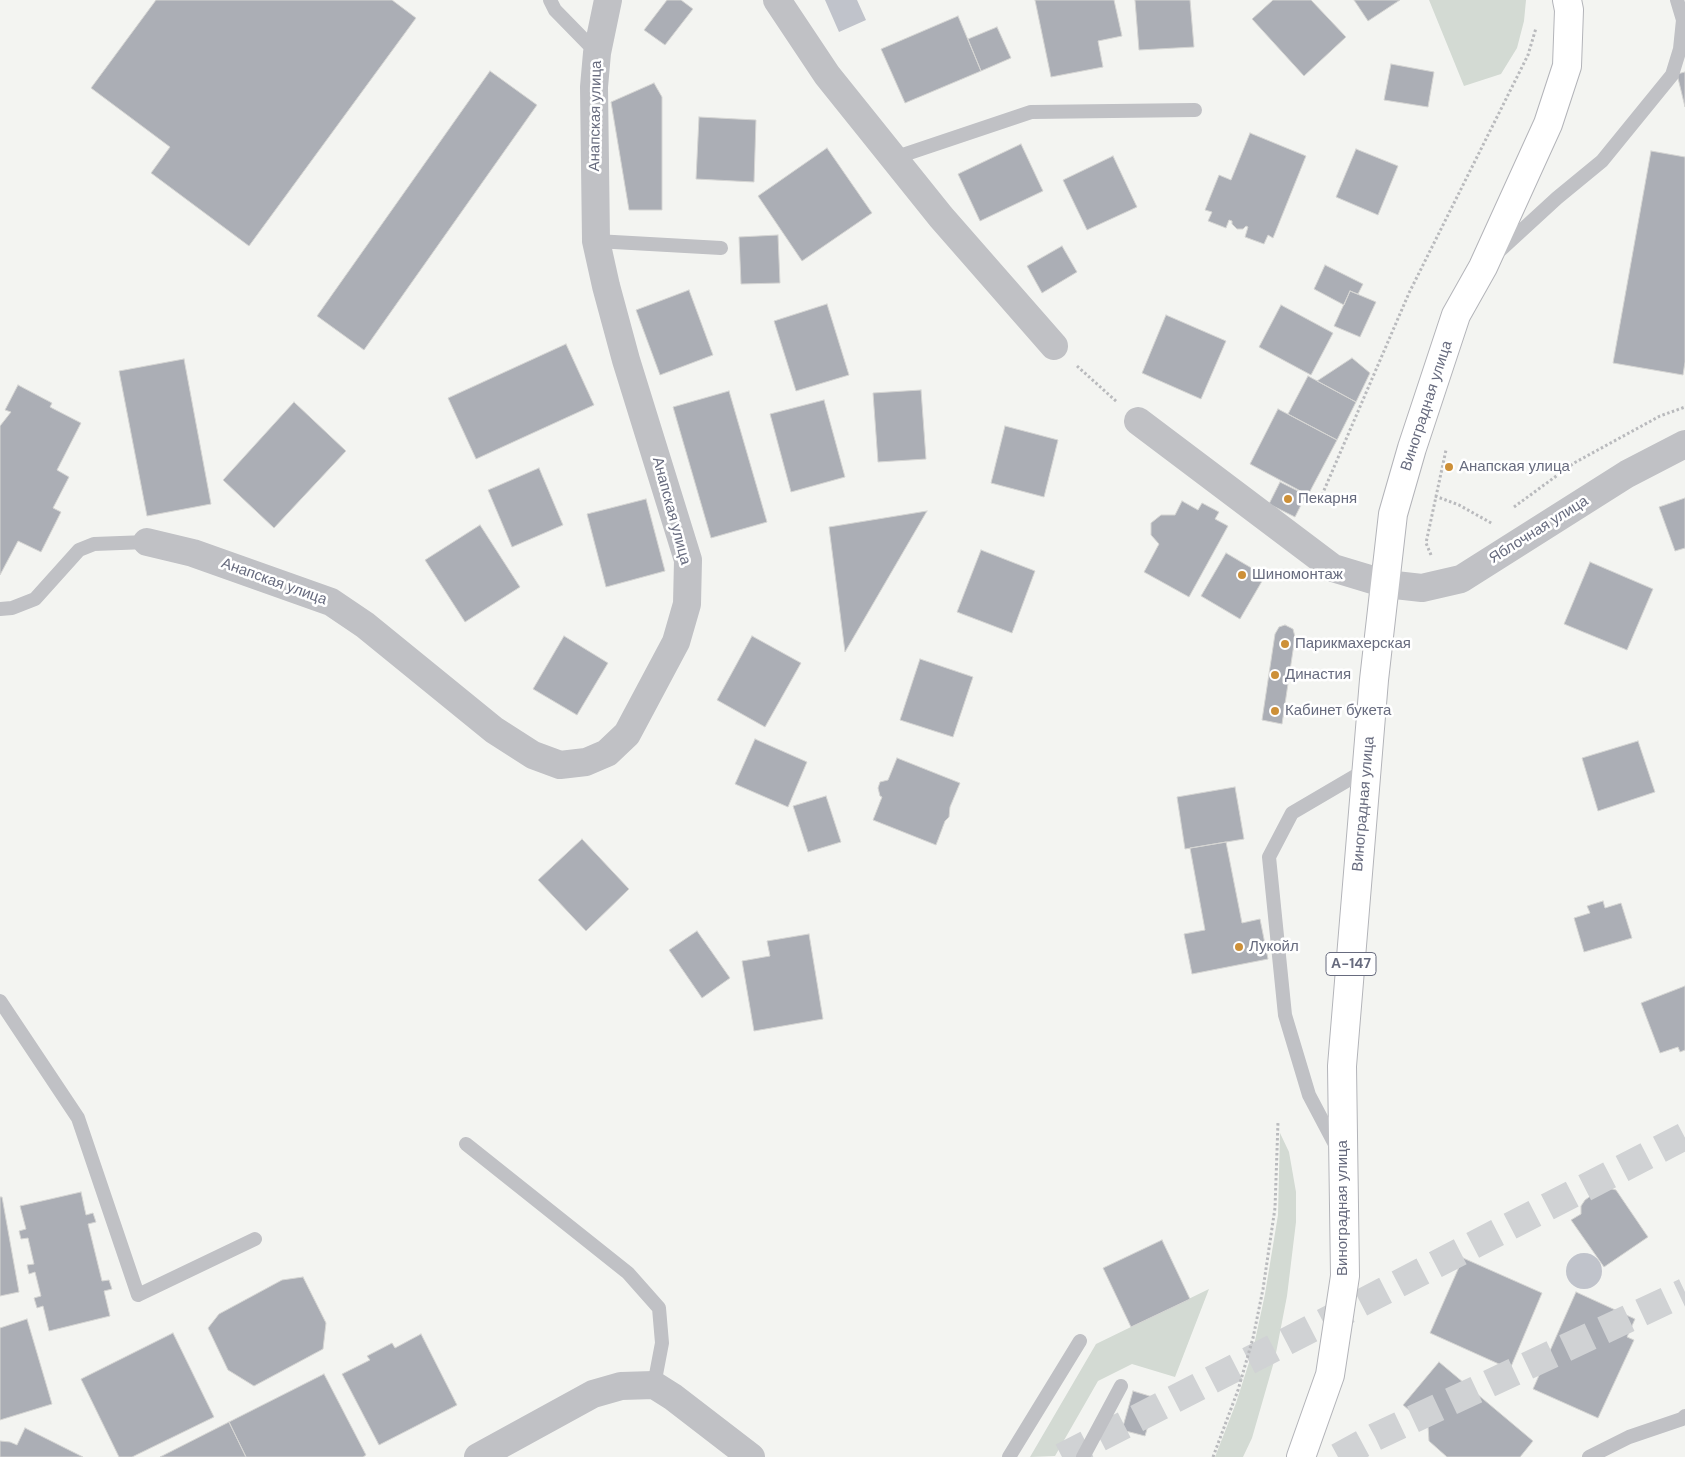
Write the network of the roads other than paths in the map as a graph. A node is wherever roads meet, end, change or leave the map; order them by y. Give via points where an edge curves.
1 (550, 0) edge
2 (608, 0) edge
3 (777, 0) edge
4 (1567, 0) edge
5 (1677, 0) edge
6 (597, 53) junction
7 (1195, 110) dead end
8 (894, 158) junction
9 (596, 241) junction
10 (721, 248) dead end
11 (1482, 267) junction
12 (1054, 346) road end
13 (1138, 421) road end
14 (1685, 444) edge
15 (147, 542) joint
16 (1386, 584) junction
17 (0, 609) edge
18 (1366, 769) junction
19 (0, 1001) edge
20 (466, 1144) dead end
21 (1343, 1160) junction
22 (255, 1240) dead end
23 (1080, 1341) dead end
24 (654, 1385) junction
25 (1121, 1386) dead end
26 (1685, 1416) edge
27 (478, 1457) edge
28 (751, 1457) edge
29 (1009, 1457) edge
30 (1083, 1457) edge
31 (1301, 1457) edge
32 (1589, 1457) edge

1 - 6 lane via 555,10
2 - 6 street, Анапская улица
3 - 8 street via 827,75
4 - 11 main road, Виноградная улица via 1570,10 1567,66 1548,124
5 - 11 lane via 1683,20 1680,48 1672,75 1602,161
6 - 9 street, Анапская улица via 594,87
7 - 8 lane via 1031,112
8 - 12 street
9 - 10 lane
9 - 15 street, Анапская улица via 626,360 688,560 687,604 676,642 627,734 608,753 586,762 560,766 532,755 494,730 365,625 331,602 193,553
11 - 16 main road, Виноградная улица via 1456,315 1412,448 1393,514
13 - 16 street via 1333,568
14 - 16 street, Яблочная улица via 1627,474 1461,579 1422,588
15 - 17 lane via 94,544 79,550 35,599
16 - 18 main road, Виноградная улица / А-147
18 - 21 main road, Виноградная улица / А-147 via 1342,1066
18 - 21 lane via 1292,813 1269,857 1285,1015 1308,1095
19 - 22 lane via 78,1118 138,1295
20 - 24 lane via 628,1273 659,1308 662,1343
21 - 31 main road, Виноградная улица / А-147 via 1345,1276 1330,1375
23 - 29 lane
24 - 27 street via 622,1386 594,1394
24 - 28 street
25 - 30 lane
26 - 32 lane via 1629,1437

